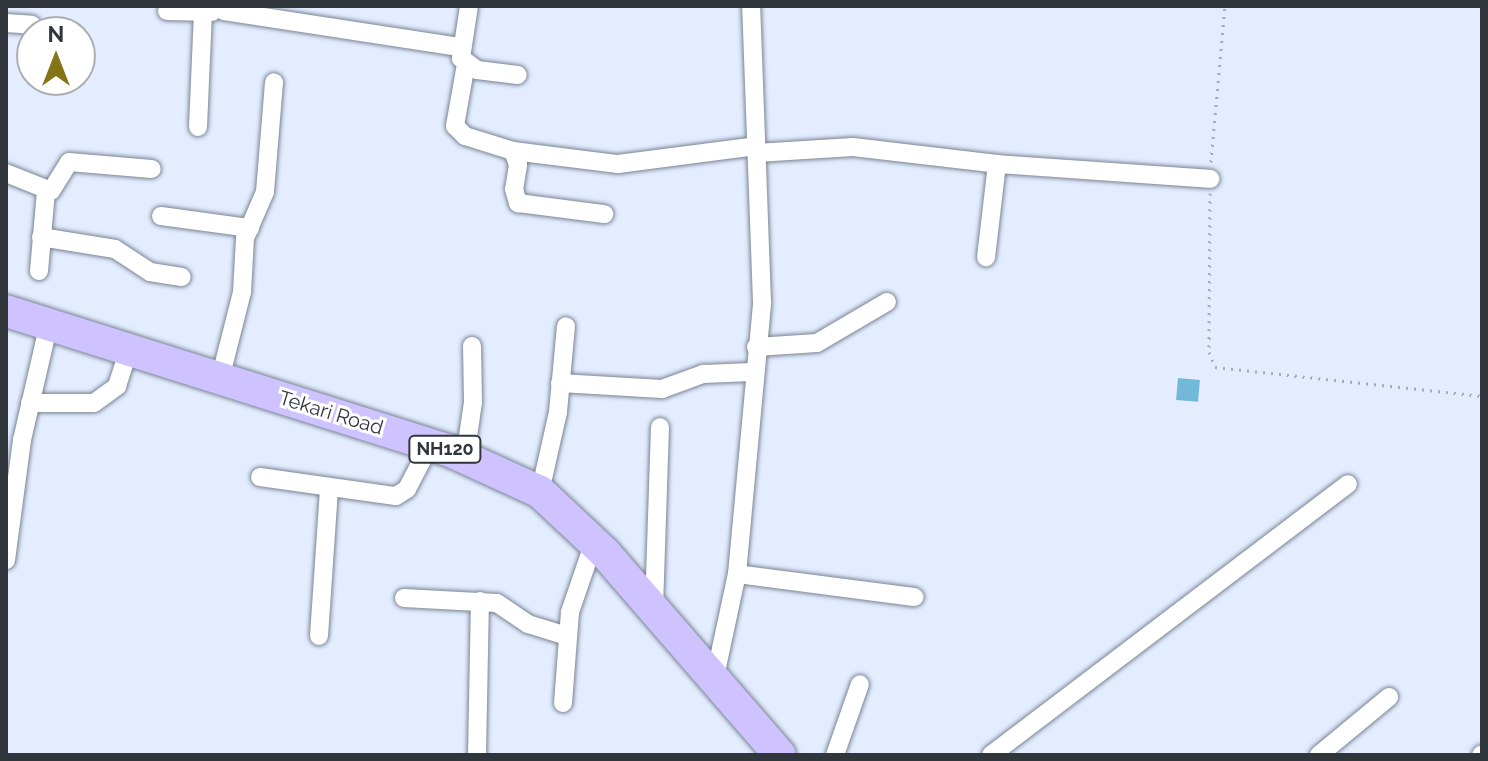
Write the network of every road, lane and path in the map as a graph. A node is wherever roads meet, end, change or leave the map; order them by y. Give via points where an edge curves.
1 (469, 6) edge
2 (751, 6) edge
3 (1225, 6) edge
4 (226, 9) edge
5 (167, 11) dead end
6 (203, 12) junction
7 (462, 56) junction
8 (518, 75) dead end
9 (274, 82) dead end
10 (198, 127) dead end
11 (756, 149) junction
12 (513, 151) junction
13 (997, 164) junction
14 (152, 169) dead end
15 (6, 173) edge
16 (1210, 179) junction
17 (46, 191) junction
18 (604, 214) dead end
19 (161, 216) dead end
20 (250, 228) junction
21 (41, 237) junction
22 (986, 257) dead end
23 (39, 271) dead end
24 (182, 277) dead end
25 (887, 302) dead end
26 (6, 311) edge
27 (566, 326) dead end
28 (48, 327) junction
29 (472, 346) dead end
30 (756, 347) junction
31 (128, 353) junction
32 (752, 372) junction
33 (220, 379) junction
34 (560, 383) junction
35 (1482, 396) edge
36 (30, 403) junction
37 (660, 427) dead end
38 (430, 445) junction
39 (13, 452) edge
40 (465, 457) junction
41 (260, 477) dead end
42 (1348, 484) dead end
43 (329, 489) junction
44 (540, 492) junction
45 (594, 542) junction
46 (6, 560) edge
47 (737, 574) junction
48 (915, 597) dead end
49 (404, 598) dead end
50 (480, 601) junction
51 (654, 611) junction
52 (319, 636) dead end
53 (567, 636) junction
54 (714, 681) junction
55 (860, 684) dead end
56 (1389, 697) dead end
57 (563, 703) dead end
58 (477, 755) edge
59 (780, 755) edge
60 (835, 755) edge
61 (991, 755) edge
62 (1319, 755) edge

1 - 7 street
2 - 11 street
3 - 16 path
4 - 6 street
4 - 7 street
5 - 6 street
6 - 10 street
7 - 8 street
7 - 12 street via 455,126 465,136
9 - 20 street via 265,192
11 - 12 street via 618,164
11 - 13 street via 853,147
11 - 30 street via 764,269
12 - 18 street via 518,203
13 - 16 street
13 - 22 street
14 - 17 street via 69,162 60,169 56,189
15 - 17 street
16 - 35 path via 1209,352 1215,367
17 - 21 street
19 - 20 street
20 - 33 street via 238,312
21 - 23 street
21 - 24 street via 115,249 150,272
25 - 30 street via 817,343
26 - 28 highway, Tekari Road / NH120
27 - 34 street
28 - 31 highway, Tekari Road / NH120
28 - 36 street
29 - 40 street via 473,402
30 - 32 street
31 - 33 highway, Tekari Road / NH120
31 - 36 street via 117,386 94,403
32 - 34 street via 703,374 662,389
32 - 47 street
33 - 38 highway, Tekari Road / NH120
34 - 44 street
36 - 39 street
37 - 51 street
38 - 40 highway, Tekari Road / NH120
38 - 43 street via 402,494
39 - 46 street
40 - 44 highway, Tekari Road / NH120
41 - 43 street
42 - 61 street
43 - 52 street
44 - 45 highway, Tekari Road / NH120
45 - 51 highway, Tekari Road / NH120
45 - 53 street
47 - 48 street
47 - 54 street
49 - 50 street
50 - 53 street via 504,606 542,631
50 - 58 street
51 - 54 highway, Tekari Road / NH120
53 - 57 street
54 - 59 highway, Tekari Road / NH120
55 - 60 street
56 - 62 street

